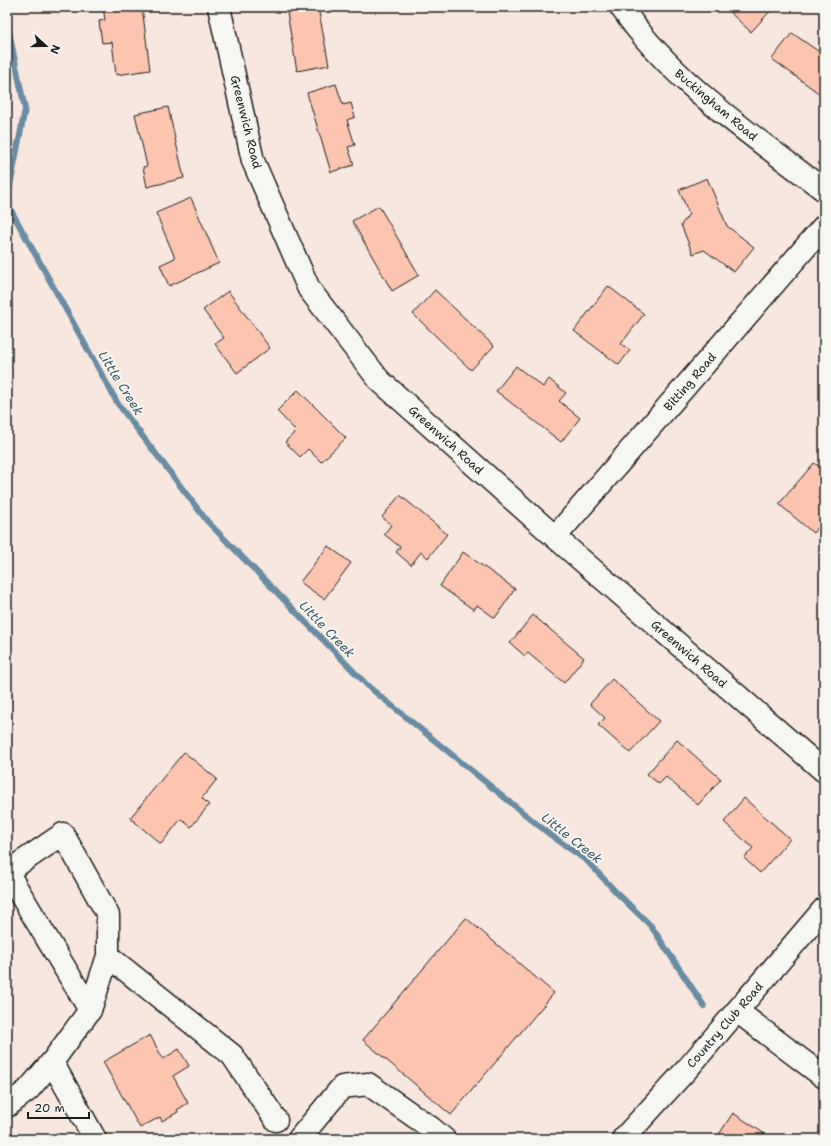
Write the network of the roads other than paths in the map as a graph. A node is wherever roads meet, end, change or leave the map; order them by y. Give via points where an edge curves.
1 (219, 7) edge
2 (621, 7) edge
3 (824, 190) edge
4 (824, 226) edge
5 (555, 537) junction
6 (824, 771) edge
7 (7, 872) edge
8 (824, 909) edge
9 (108, 956) junction
10 (90, 1010) junction
11 (737, 1011) junction
12 (52, 1062) junction
13 (824, 1077) edge
14 (9, 1100) edge
15 (276, 1120) dead end
16 (95, 1139) edge
17 (299, 1139) edge
18 (444, 1139) edge
19 (622, 1139) edge

1 - 5 street, Greenwich Road via 253,162 309,289 379,380
2 - 3 street, Buckingham Road via 633,25 671,67 712,104
4 - 5 street, Bitting Road
5 - 6 street, Greenwich Road
7 - 9 street via 63,834 108,916
7 - 10 street
8 - 11 street, Country Club Road
9 - 10 street
9 - 15 street via 232,1055
10 - 12 street
11 - 13 street
11 - 19 street, Country Club Road
12 - 14 street via 28,1090
12 - 16 street
17 - 18 street via 342,1087 368,1084

